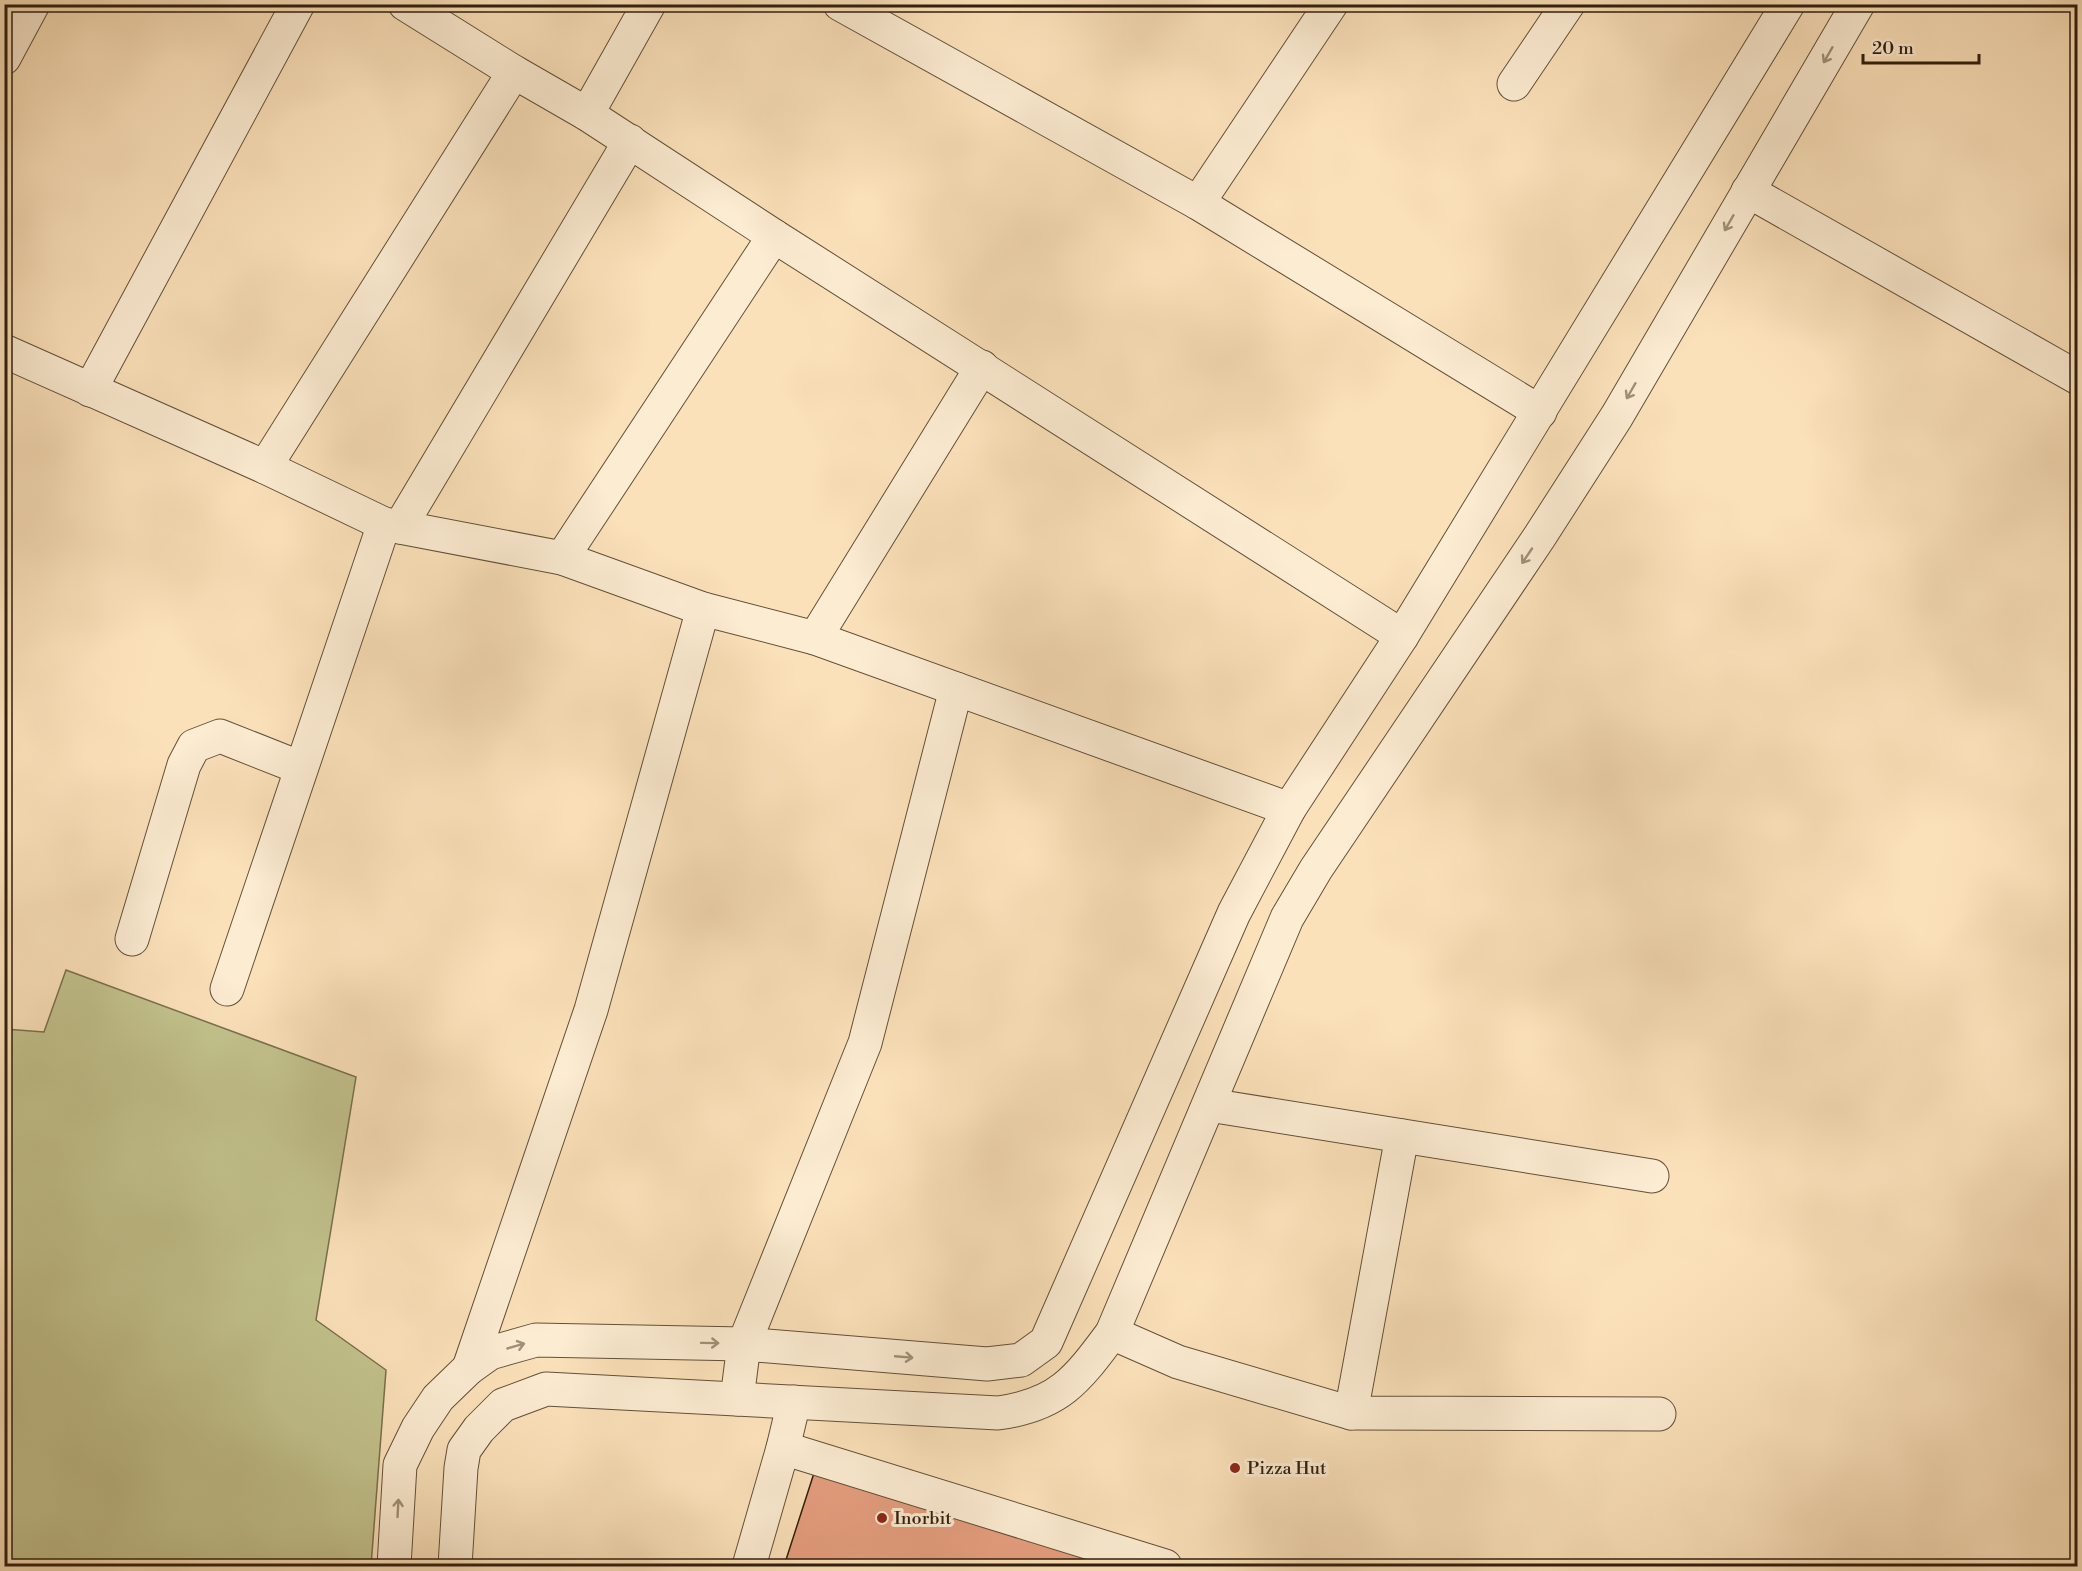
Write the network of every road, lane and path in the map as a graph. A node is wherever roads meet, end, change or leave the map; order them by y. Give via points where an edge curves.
1 (33, 4) edge
2 (298, 4) edge
3 (405, 4) edge
4 (649, 4) edge
5 (840, 4) edge
6 (1331, 4) edge
7 (1568, 4) edge
8 (1788, 4) edge
9 (1858, 4) edge
10 (4, 58) edge
11 (514, 72) junction
12 (1514, 84) dead end
13 (587, 114) junction
14 (630, 141) junction
15 (1748, 191) junction
16 (1198, 203) junction
17 (774, 236) junction
18 (4, 351) edge
19 (982, 367) junction
20 (2078, 378) edge
21 (90, 390) junction
22 (1540, 412) junction
23 (265, 467) junction
24 (392, 526) junction
25 (562, 558) junction
26 (703, 609) junction
27 (1402, 636) junction
28 (815, 638) junction
29 (956, 689) junction
30 (302, 768) junction
31 (1289, 808) junction
32 (132, 939) dead end
33 (227, 989) dead end
34 (1209, 1105) junction
35 (1402, 1136) junction
36 (1652, 1176) dead end
37 (1112, 1333) junction
38 (744, 1344) junction
39 (470, 1368) junction
40 (737, 1399) junction
41 (794, 1402) junction
42 (1351, 1413) junction
43 (1659, 1414) dead end
44 (783, 1448) junction
45 (394, 1566) edge
46 (455, 1566) edge
47 (749, 1566) edge
48 (1165, 1566) edge

1 - 10 street
2 - 21 street
3 - 11 street
4 - 13 street
5 - 16 street
6 - 16 street
7 - 12 street
8 - 22 street
9 -> 15 street
11 - 13 street
11 - 23 street
13 - 14 street
14 - 17 street
14 - 24 street
15 - 20 street
15 -> 34 street via 1617,416 1287,918
16 - 22 street
17 - 19 street
17 - 25 street
18 - 21 street
19 - 27 street
19 - 28 street
21 - 23 street
22 - 27 street
23 - 24 street
24 - 25 street
24 - 30 street
25 - 26 street
26 - 28 street
26 - 39 street via 591,1010
27 - 31 street
28 - 29 street
29 - 31 street
29 - 38 street via 865,1043
30 - 32 street via 220,736 194,746 184,765
30 - 33 street
38 -> 31 street via 987,1364 1020,1360 1046,1342 1234,913
34 - 35 street
34 - 37 street
35 - 36 street
35 - 42 street
37 - 41 street via 1071,1384 1023,1410 998,1413
37 - 42 street via 1178,1362
39 -> 38 street via 490,1353 537,1340
38 - 40 street
45 -> 39 street via 400,1465 438,1398
40 - 41 street
40 - 46 street via 546,1389 503,1405 464,1450
41 - 44 street
42 - 43 street
44 - 47 street
44 - 48 street

